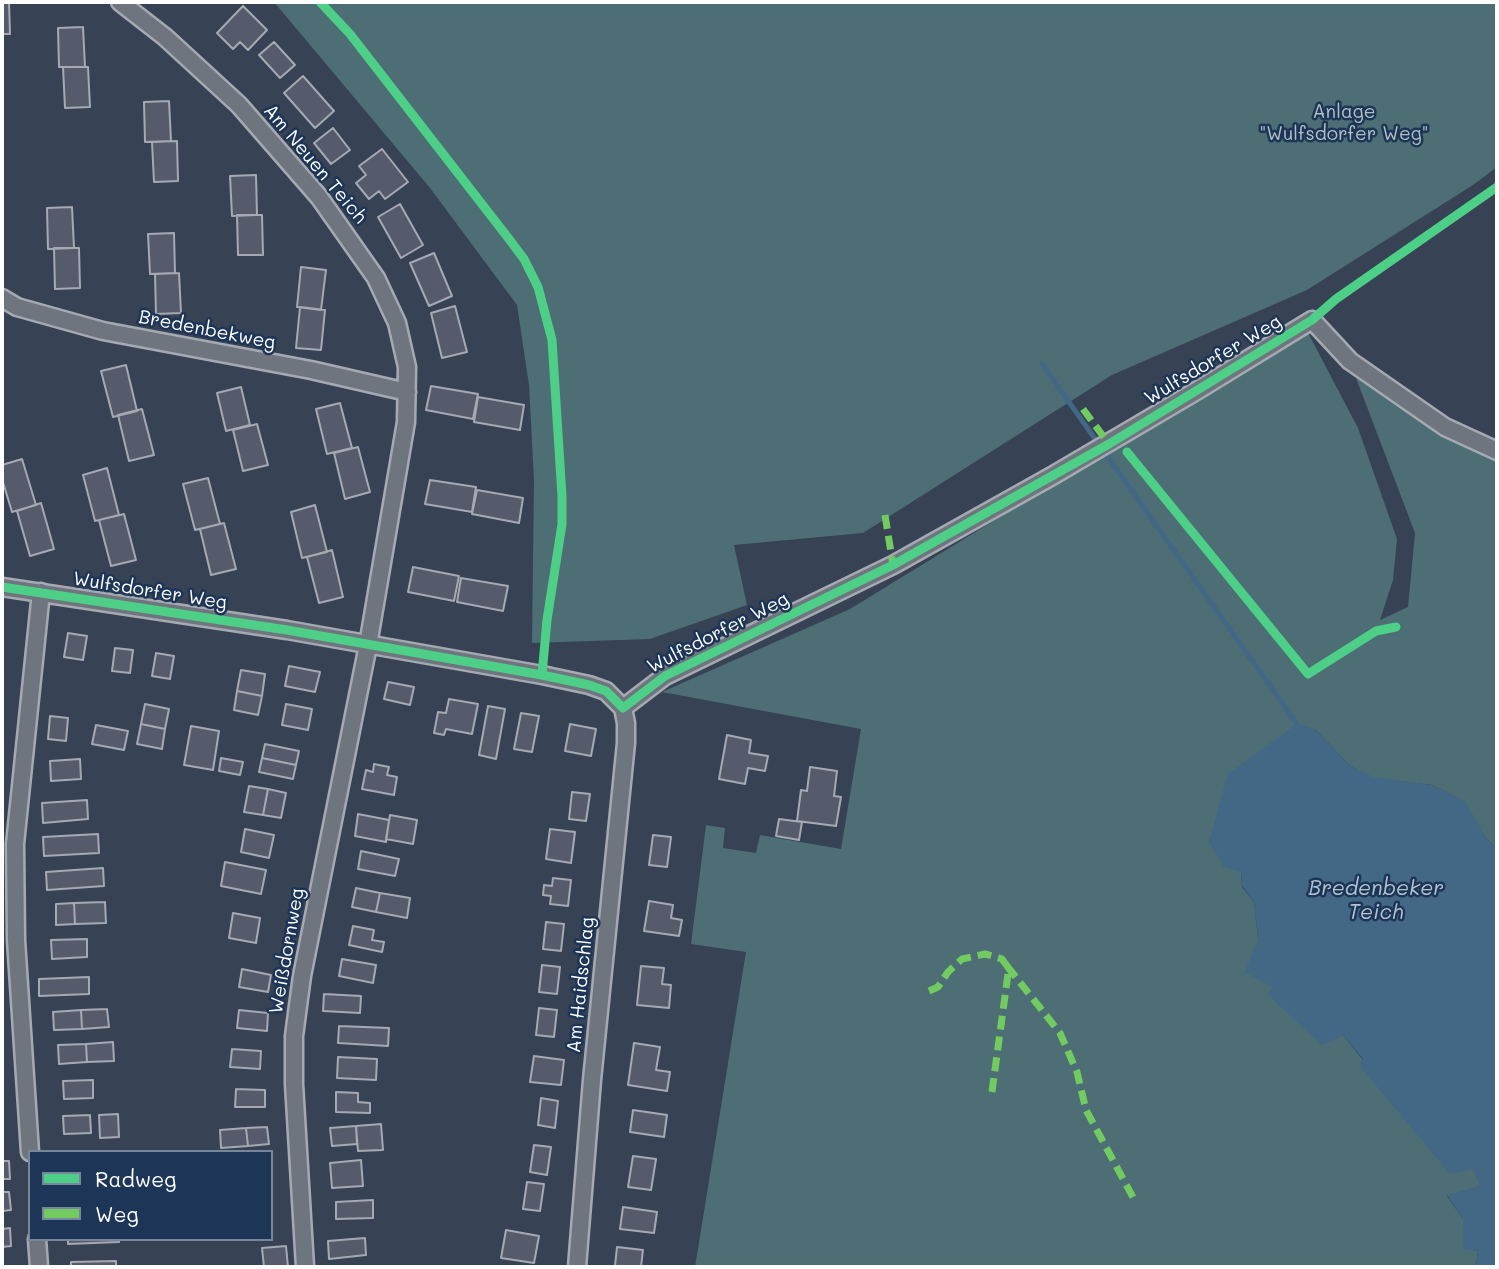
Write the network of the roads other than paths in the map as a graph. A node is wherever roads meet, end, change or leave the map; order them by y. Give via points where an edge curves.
1 (120, 2) edge
2 (2, 298) edge
3 (407, 391) junction
4 (1497, 451) edge
5 (2, 587) edge
6 (41, 592) junction
7 (368, 645) junction
8 (623, 708) junction
9 (30, 1150) edge
10 (37, 1241) edge
11 (39, 1267) edge
12 (305, 1267) edge
13 (577, 1267) edge

1 - 3 street, Am Neuen Teich via 239,105 320,197 376,278 397,323 407,366
2 - 3 street, Bredenbekweg via 18,307 103,331
3 - 7 street, Am Neuen Teich via 406,422
4 - 8 street, Wulfsdorfer Weg via 1445,427 1349,361 1312,320 1086,457 892,565 665,676
5 - 6 street, Wulfsdorfer Weg
6 - 7 street, Wulfsdorfer Weg
6 - 9 street via 15,844 16,940
7 - 8 street, Wulfsdorfer Weg via 589,685 606,691
7 - 12 street, Weißdornweg via 294,1036
8 - 13 street, Am Haidschlag via 626,743
10 - 11 street

